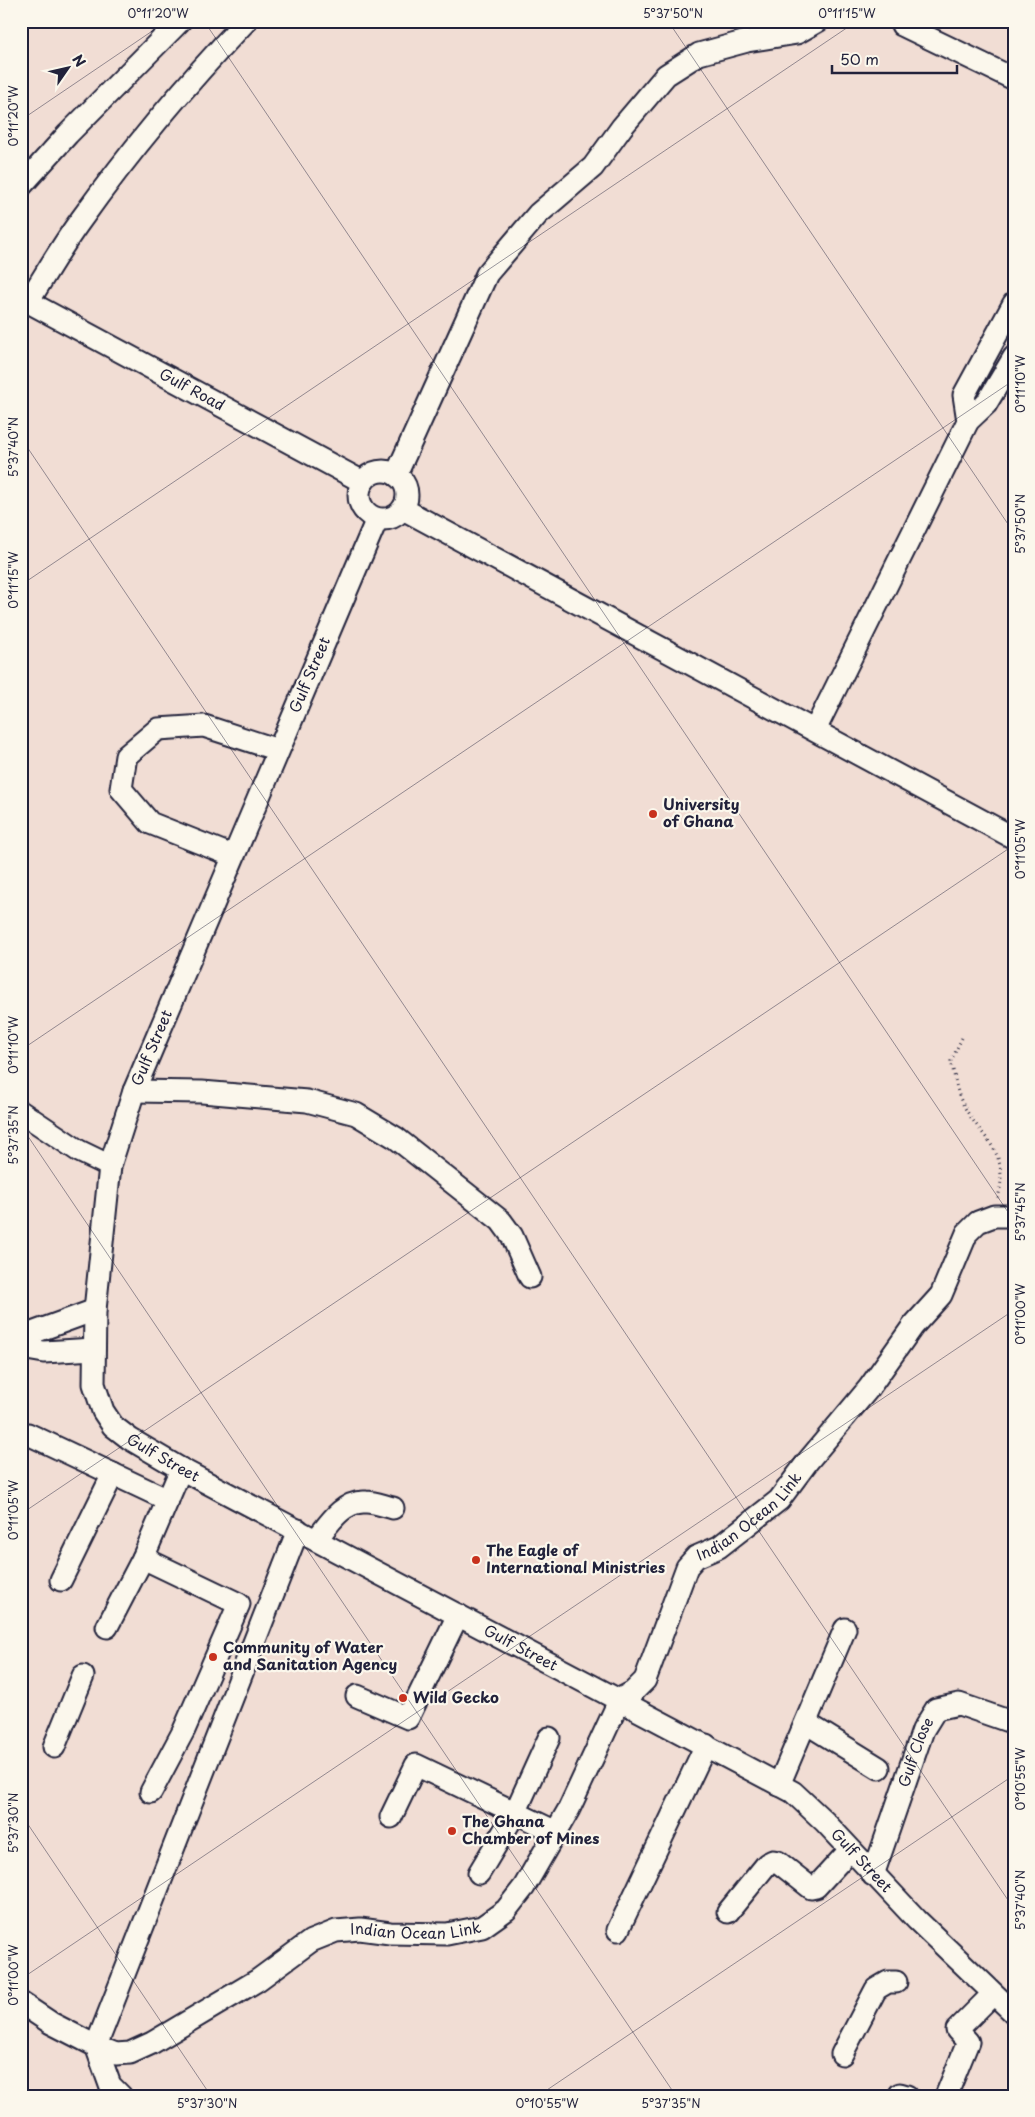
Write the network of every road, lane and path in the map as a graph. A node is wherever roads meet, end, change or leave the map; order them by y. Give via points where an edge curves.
1 (180, 21) edge
2 (246, 21) edge
3 (818, 21) edge
4 (904, 21) edge
5 (1014, 80) edge
6 (21, 186) edge
7 (25, 300) edge
8 (1012, 307) edge
9 (1014, 357) edge
10 (968, 421) junction
11 (396, 475) junction
12 (363, 482) junction
13 (403, 508) junction
14 (377, 519) junction
15 (815, 730) junction
16 (278, 750) junction
17 (1014, 838) edge
18 (233, 856) junction
19 (962, 1038) dead end
20 (134, 1091) junction
21 (21, 1112) edge
22 (110, 1166) junction
23 (1004, 1216) edge
24 (530, 1277) dead end
25 (95, 1310) junction
26 (21, 1337) edge
27 (21, 1348) edge
28 (94, 1349) junction
29 (28, 1434) dead end
30 (182, 1469) junction
31 (114, 1474) junction
32 (168, 1500) junction
33 (393, 1508) dead end
34 (307, 1535) junction
35 (144, 1558) junction
36 (61, 1580) dead end
37 (458, 1615) junction
38 (107, 1627) dead end
39 (845, 1629) dead end
40 (83, 1676) dead end
41 (357, 1696) dead end
42 (620, 1699) junction
43 (806, 1723) junction
44 (1014, 1723) edge
45 (549, 1738) dead end
46 (706, 1745) junction
47 (54, 1746) dead end
48 (879, 1768) dead end
49 (780, 1785) junction
50 (151, 1792) dead end
51 (515, 1813) junction
52 (392, 1817) dead end
53 (556, 1832) junction
54 (850, 1850) junction
55 (478, 1872) dead end
56 (873, 1875) junction
57 (728, 1912) dead end
58 (618, 1930) dead end
59 (896, 1982) dead end
60 (993, 1994) junction
61 (21, 2003) edge
62 (1014, 2013) edge
63 (96, 2046) junction
64 (842, 2054) dead end
65 (121, 2096) edge
66 (946, 2096) edge

1 - 6 street
2 - 7 street via 144,138 79,222
3 - 11 street via 796,33 747,41 699,54 666,75 593,167 538,214 487,274
4 - 5 street via 902,25
7 - 12 street, Gulf Road
8 - 10 street via 964,395
9 - 10 street via 986,404
10 - 15 street
11 - 12 street via 382,471
11 - 13 street via 402,480 407,494
12 - 14 street via 360,504
13 - 14 street via 392,518
13 - 15 street
14 - 16 street, Gulf Street
15 - 17 street
16 - 18 street, Gulf Street
16 - 18 street via 204,726 158,729 126,756 121,789 150,823
18 - 20 street, Gulf Street
19 - 23 path via 951,1060 960,1098 976,1126 993,1146 1003,1169
20 - 22 street, Gulf Street
20 - 24 street via 202,1092 307,1101 356,1114 396,1138 501,1221 512,1236
21 - 22 street via 79,1151
22 - 25 street, Gulf Street
23 - 42 street, Indian Ocean Link via 978,1222 967,1233 941,1294 779,1500 719,1547 696,1557 687,1567 645,1680
25 - 26 street
25 - 28 street, Gulf Street
27 - 28 street via 44,1352
28 - 30 street, Gulf Street via 94,1384 103,1411 113,1426 130,1440
29 - 31 street
30 - 32 street
30 - 34 street, Gulf Street
31 - 32 street
31 - 36 street
32 - 35 street
33 - 34 street via 356,1503
34 - 37 street, Gulf Street
34 - 63 street
35 - 38 street
35 - 50 street via 239,1604 184,1730
37 - 41 street via 408,1718
37 - 42 street, Gulf Street
39 - 43 street
40 - 47 street
42 - 46 street, Gulf Street
42 - 53 street, Indian Ocean Link
43 - 48 street
43 - 49 street
44 - 56 street, Gulf Close via 959,1704 936,1709 923,1730
45 - 51 street
46 - 49 street, Gulf Street
46 - 58 street
49 - 54 street, Gulf Street via 793,1792
51 - 52 street via 416,1765
51 - 53 street
51 - 55 street
53 - 63 street, Indian Ocean Link via 524,1887 506,1910 482,1927 447,1934 360,1929 336,1931 311,1941 258,1980 152,2043 130,2053 116,2054
54 - 56 street, Gulf Street
54 - 57 street via 811,1888 778,1862 767,1864
56 - 60 street, Gulf Street
59 - 64 street via 888,1982 876,1989
60 - 62 street, Gulf Street
60 - 66 street via 958,2030 968,2042
61 - 63 street, Indian Ocean Link
63 - 65 street via 110,2085

